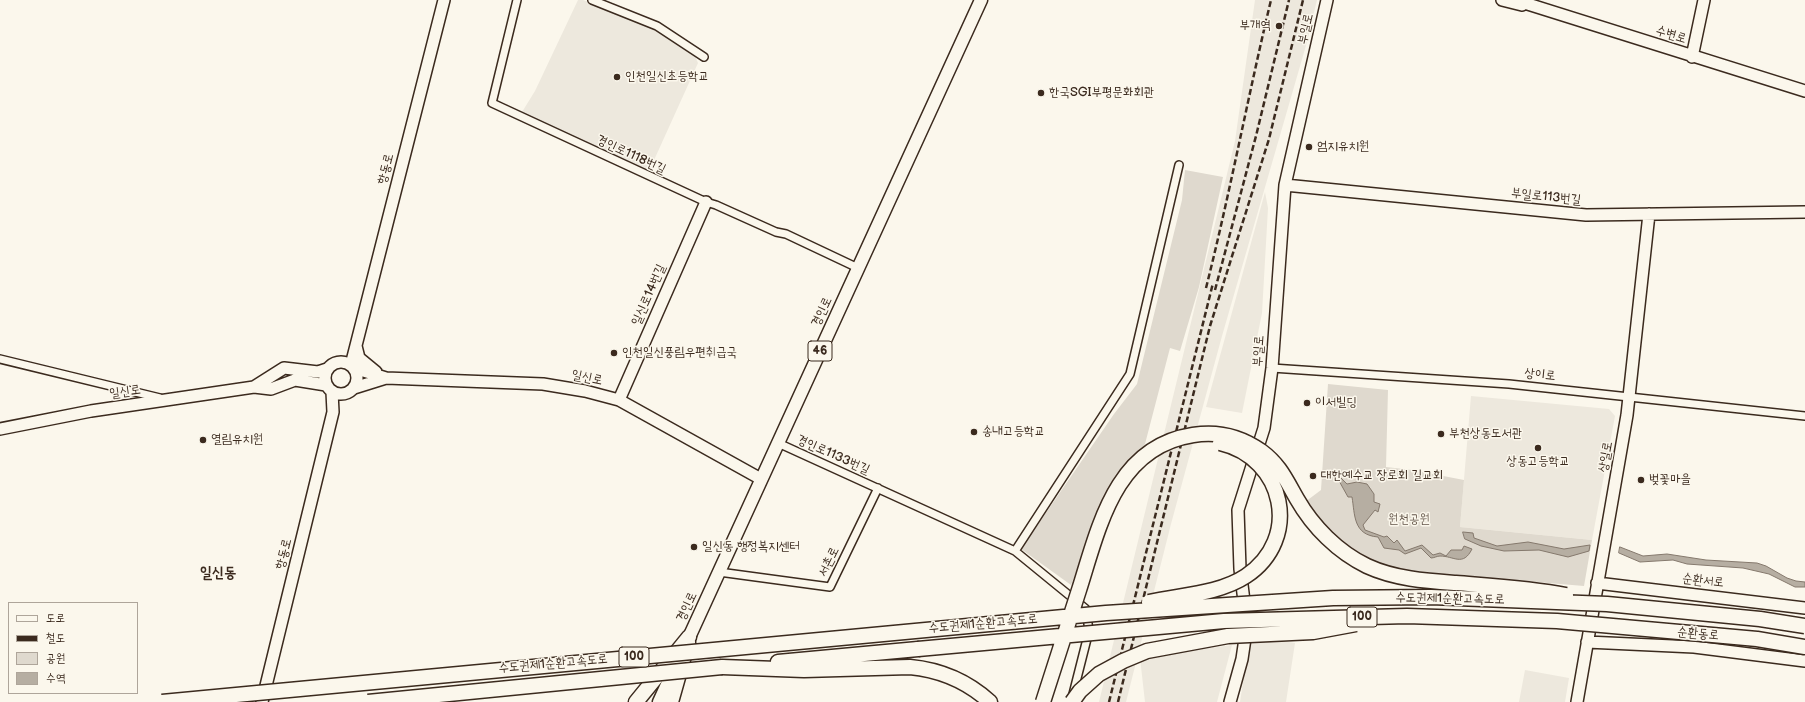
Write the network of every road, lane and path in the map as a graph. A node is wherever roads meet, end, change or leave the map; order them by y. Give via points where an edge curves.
1 (444, 0) edge
2 (517, 0) edge
3 (592, 0) edge
4 (981, 0) edge
5 (1327, 0) edge
6 (1502, 0) edge
7 (1704, 0) edge
8 (1523, 1) edge
9 (704, 57) dead end
10 (1692, 57) junction
11 (1805, 92) edge
12 (1179, 165) dead end
13 (1285, 185) junction
14 (706, 202) junction
15 (1805, 212) edge
16 (1648, 214) junction
17 (858, 268) junction
18 (356, 345) junction
19 (0, 359) edge
20 (349, 365) junction
21 (1272, 368) junction
22 (327, 369) junction
23 (386, 378) junction
24 (254, 388) junction
25 (329, 388) junction
26 (352, 390) junction
27 (1630, 396) junction
28 (170, 400) junction
29 (619, 400) junction
30 (333, 412) junction
31 (1805, 416) edge
32 (0, 429) edge
33 (778, 443) junction
34 (761, 479) junction
35 (878, 488) junction
36 (1015, 551) junction
37 (719, 572) junction
38 (1597, 583) junction
39 (1608, 604) junction
40 (1805, 608) edge
41 (1106, 613) junction
42 (1407, 616) junction
43 (1805, 626) edge
44 (689, 637) junction
45 (1587, 642) junction
46 (1805, 647) edge
47 (1805, 661) edge
48 (722, 667) junction
49 (162, 702) edge
50 (262, 702) edge
51 (368, 702) edge
52 (636, 702) edge
53 (659, 702) edge
54 (670, 702) edge
55 (990, 702) edge
56 (1043, 702) edge
57 (1051, 702) edge
58 (1072, 702) edge
59 (1230, 702) edge
60 (1577, 702) edge

1 - 18 street, 항동로
2 - 14 street, 경인로1118번길 via 492,103
3 - 9 street via 657,26
4 - 17 main road, 경인로 / 46
5 - 13 street, 부일로
6 - 8 street, 수변로 via 1519,6
7 - 10 street
8 - 10 street, 수변로
10 - 11 street, 수변로
12 - 36 street via 1130,374
13 - 16 street, 부일로113번길 via 1586,215
13 - 21 street, 부일로
14 - 17 street, 경인로1118번길 via 786,234
14 - 29 street, 일신로14번길
15 - 16 street, 부일로113번길
16 - 27 street, 상일로
17 - 33 main road, 경인로 / 46
18 - 20 street, 항동로
18 - 23 street via 359,358
19 - 28 street
20 - 22 street via 335,363
20 - 23 street, 일신로
20 - 26 street via 357,378
21 - 27 street, 상이로 via 1487,382
21 - 59 street, 부일로 via 1264,428 1238,510 1240,569 1248,625
22 - 24 street, 일신로 via 318,372 284,368
22 - 25 street via 325,380
23 - 26 street, 일신로
23 - 29 street, 일신로 via 543,384
24 - 25 street, 일신로 via 271,389 295,380
24 - 28 street, 일신로
25 - 26 street via 341,394
25 - 30 street, 항동로
26 - 30 street, 항동로
27 - 31 street, 상이로
27 - 38 street, 상일로
28 - 32 street, 일신로 via 91,411
29 - 34 street, 일신로
30 - 50 street, 항동로
33 - 34 main road, 경인로 / 46
33 - 35 street, 경인로1133번길
34 - 37 main road, 경인로 / 46
35 - 36 street, 경인로1133번길
35 - 37 street, 서촌로 via 830,587
36 - 58 street, 경인로1133번길 via 1086,609 1089,631
37 - 44 main road, 경인로 / 46
38 - 40 street, 순환서로
38 - 45 street, 상일로
39 - 41 highway, 수도권제1순환고속도로 / 100, bridge via 1431,597 1333,598
39 - 43 highway, 수도권제1순환고속도로 / 100, bridge
39 - 56 highway, bridge via 1537,590 1410,579 1369,567 1351,558 1326,536 1300,504 1289,481 1262,451 1245,441 1225,435 1202,434 1182,437 1147,453 1132,468 1114,493 1098,529
41 - 49 highway, 수도권제1순환고속도로 / 100, bridge
41 - 57 highway, bridge via 1222,587 1246,576 1265,561 1276,542 1280,521 1279,500 1271,481 1259,464 1235,448 1205,441 1173,448 1156,457 1139,471 1124,491 1112,514
42 - 46 highway, 수도권제1순환고속도로 / 100, bridge via 1557,621 1757,639
42 - 48 highway, 수도권제1순환고속도로 / 100, bridge via 1224,621
42 - 58 highway, bridge via 1313,632 1228,636 1147,651 1123,660 1099,674
44 - 52 highway
44 - 53 main road, 경인로 / 46
44 - 54 highway
45 - 47 street, 순환동로 via 1694,647
45 - 60 street, 상일로
48 - 51 highway, 수도권제1순환고속도로 / 100, bridge
48 - 55 highway via 804,670 927,668 962,681

